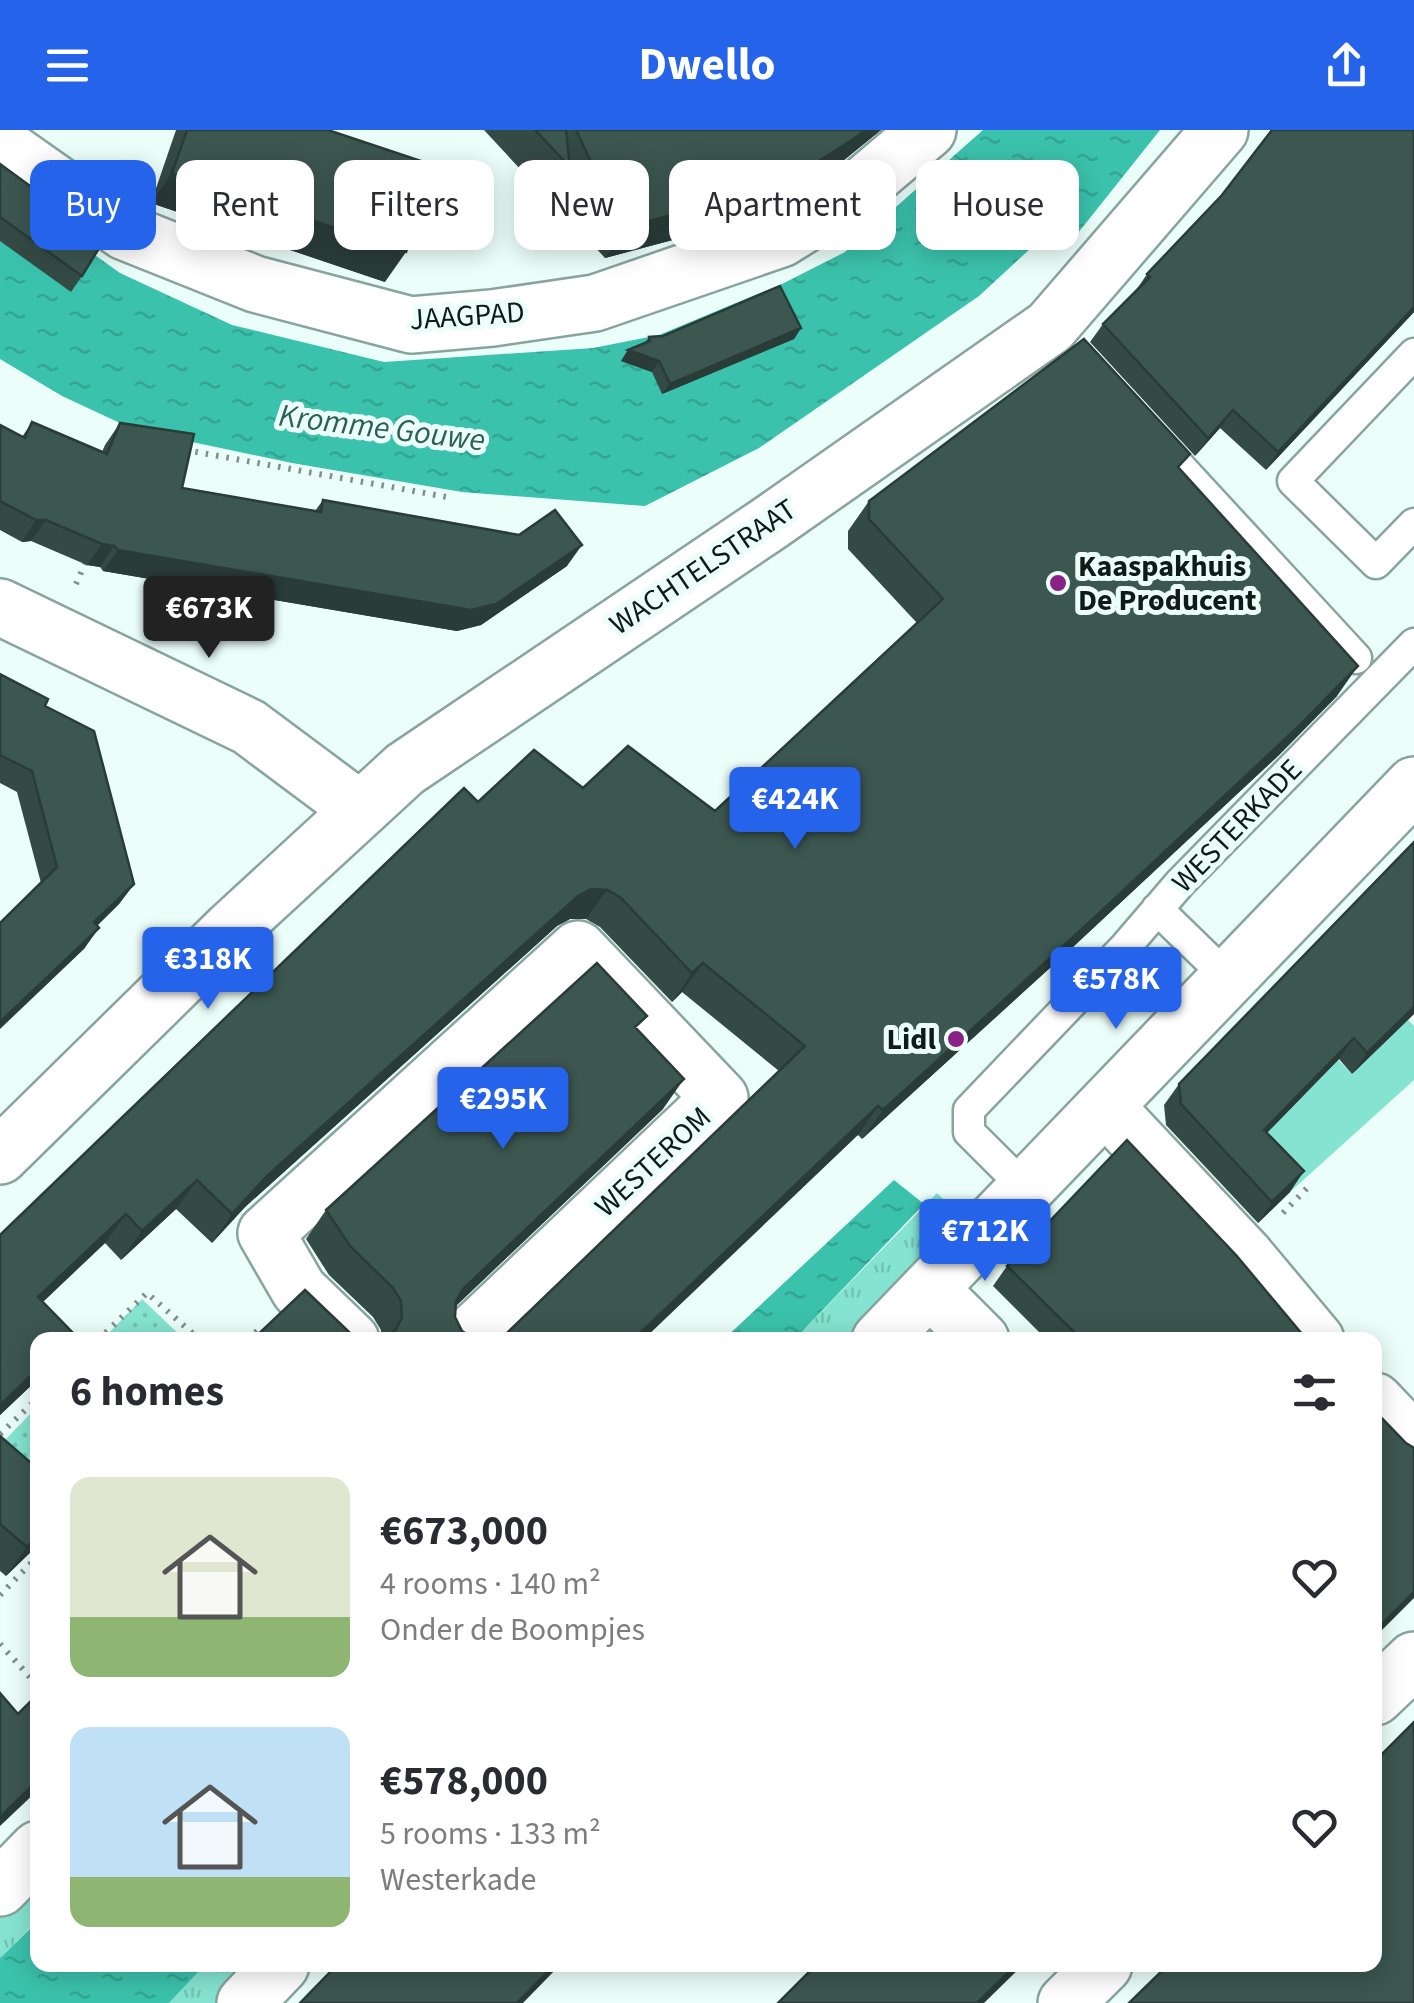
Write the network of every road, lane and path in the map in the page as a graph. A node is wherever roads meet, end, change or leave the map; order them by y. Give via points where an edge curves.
1 (928, 130) edge
2 (1220, 130) edge
3 (0, 144) edge
4 (1414, 354) edge
5 (1141, 426) edge
6 (175, 448) edge
7 (446, 497) dead end
8 (1414, 524) edge
9 (92, 548) edge
10 (0, 608) edge
11 (54, 636) junction
12 (1414, 644) edge
13 (1356, 658) edge
14 (1414, 784) edge
15 (359, 809) junction
16 (1157, 909) junction
17 (1228, 978) junction
18 (1104, 1106) junction
19 (0, 1156) edge
20 (1026, 1189) junction
21 (930, 1290) junction
22 (106, 1332) edge
23 (191, 1332) edge
24 (343, 1332) edge
25 (473, 1332) edge
26 (888, 1332) edge
27 (974, 1332) edge
28 (1310, 1332) edge
29 (30, 1406) edge
30 (1382, 1408) edge
31 (0, 1434) edge
32 (1414, 1442) edge
33 (30, 1564) edge
34 (0, 1595) edge
35 (0, 1644) edge
36 (1414, 1660) edge
37 (30, 1677) edge
38 (1382, 1690) edge
39 (30, 1858) edge
40 (0, 1888) edge
41 (274, 1972) edge
42 (1097, 1972) edge
43 (245, 2003) edge
44 (1066, 2003) edge

1 - 3 street, JAAGPAD via 850,196 781,239 594,303 410,326 255,284 126,232
2 - 15 street, WACHTELSTRAAT via 1062,341 770,523 404,769
4 - 8 lane via 1293,481 1376,563
5 - 13 lane
6 - 7 path
9 - 11 path
10 - 11 street
11 - 15 street via 249,727
12 - 16 lane, WESTERKADE
14 - 17 street
15 - 19 street, WACHTELSTRAAT
16 - 17 lane
16 - 20 lane, WESTERKADE via 969,1110 969,1132
17 - 18 street
18 - 20 street
18 - 28 street
20 - 21 street
21 - 26 street
21 - 27 street
22 - 23 path via 147,1293
24 - 25 street, WESTEROM via 298,1290 266,1233 578,949 720,1098
29 - 31 path
30 - 32 street
33 - 34 path
35 - 37 path
36 - 38 street
39 - 40 street
41 - 43 street
42 - 44 street

